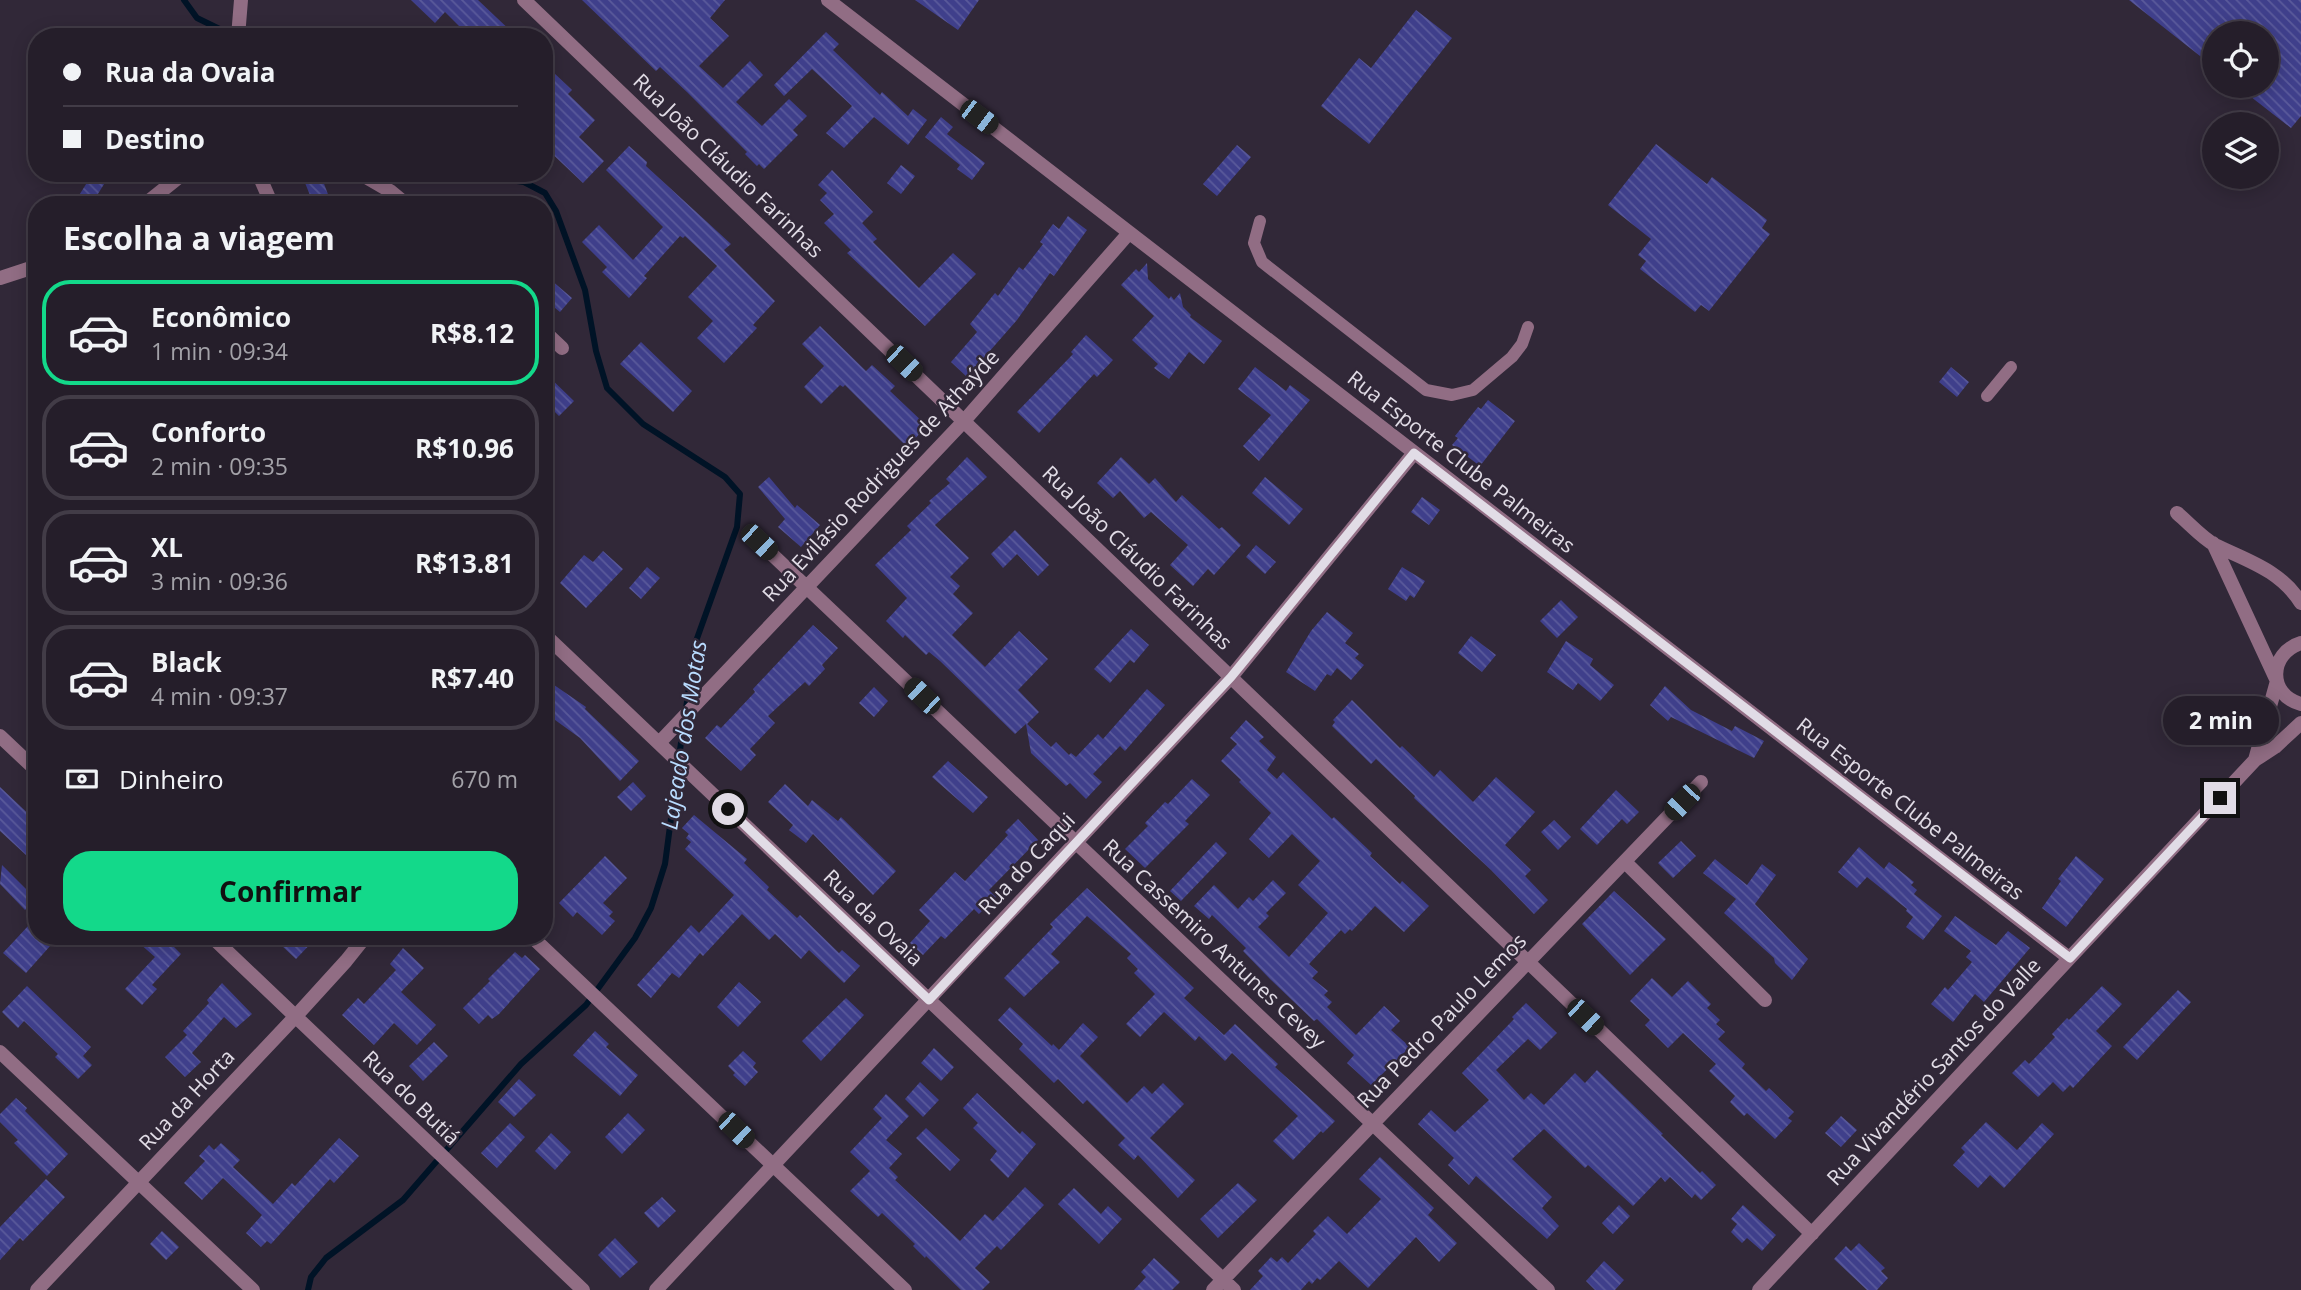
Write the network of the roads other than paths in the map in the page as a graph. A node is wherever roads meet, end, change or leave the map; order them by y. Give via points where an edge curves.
1 (241, 0) edge
2 (524, 0) edge
3 (828, 0) edge
4 (238, 28) edge
5 (173, 182) edge
6 (374, 182) edge
7 (155, 196) edge
8 (396, 196) edge
9 (1260, 221) dead end
10 (1129, 233) junction
11 (28, 269) edge
12 (0, 278) edge
13 (1528, 327) dead end
14 (553, 340) edge
15 (562, 348) dead end
16 (2011, 367) dead end
17 (1987, 396) dead end
18 (964, 421) junction
19 (1414, 453) junction
20 (2177, 513) dead end
21 (759, 542) dead end
22 (2213, 543) junction
23 (807, 587) junction
24 (2301, 603) edge
25 (553, 643) edge
26 (2301, 643) edge
27 (1231, 677) junction
28 (2277, 681) junction
29 (2301, 704) edge
30 (2301, 723) edge
31 (0, 736) edge
32 (663, 747) junction
33 (2255, 760) junction
34 (28, 762) edge
35 (1702, 782) dead end
36 (1076, 842) junction
37 (1625, 862) junction
38 (220, 945) edge
39 (359, 945) edge
40 (541, 945) edge
41 (2070, 958) junction
42 (1528, 962) junction
43 (929, 1000) junction
44 (1765, 1000) dead end
45 (295, 1017) junction
46 (0, 1052) edge
47 (1373, 1124) junction
48 (773, 1165) junction
49 (138, 1182) junction
50 (1812, 1234) junction
51 (1223, 1287) edge
52 (37, 1290) edge
53 (253, 1290) edge
54 (583, 1290) edge
55 (656, 1290) edge
56 (905, 1290) edge
57 (1548, 1290) edge
58 (1759, 1290) edge

1 - 4 street
2 - 18 street, Rua João Cláudio Farinhas
3 - 10 street, Rua Esporte Clube Palmeiras
5 - 7 street
6 - 8 street
9 - 13 lane via 1254,243 1262,262 1426,390 1452,396 1473,390 1512,357
10 - 18 street, Rua Evilásio Rodrigues de Athaýde
10 - 19 street, Rua Esporte Clube Palmeiras
11 - 12 street
14 - 15 street
16 - 17 lane
18 - 23 street, Rua Evilásio Rodrigues de Athaýde
18 - 27 street, Rua João Cláudio Farinhas
19 - 27 street, Rua do Caqui
19 - 41 street, Rua Esporte Clube Palmeiras
20 - 22 street
21 - 23 street, Rua Cassemiro Antunes Cevey
22 - 24 street via 2279,577
22 - 28 street
23 - 32 street, Rua Evilásio Rodrigues de Athaýde via 692,708
23 - 36 street, Rua Cassemiro Antunes Cevey
25 - 32 street, Rua da Ovaia
26 - 28 street, Rua Vivandério Santos do Valle via 2283,653
27 - 36 street, Rua do Caqui
27 - 42 street, Rua João Cláudio Farinhas
28 - 29 street via 2287,697
28 - 33 street, Rua Vivandério Santos do Valle
30 - 33 street, Rua Vivandério Santos do Valle
31 - 34 street
32 - 43 street, Rua da Ovaia
33 - 41 street, Rua Vivandério Santos do Valle
35 - 37 street, Rua Pedro Paulo Lemos
36 - 43 street, Rua do Caqui
36 - 47 street, Rua Cassemiro Antunes Cevey
37 - 42 street, Rua Pedro Paulo Lemos
37 - 44 street
38 - 45 street, Rua do Butiá
39 - 45 street, Rua da Horta
40 - 48 street
41 - 50 street, Rua Vivandério Santos do Valle
42 - 47 street, Rua Pedro Paulo Lemos
42 - 50 street, Rua João Cláudio Farinhas
43 - 48 street, Rua do Caqui
43 - 51 street, Rua da Ovaia
45 - 49 street, Rua da Horta
45 - 54 street, Rua do Butiá
46 - 49 street
47 - 51 street, Rua Pedro Paulo Lemos
47 - 57 street, Rua Cassemiro Antunes Cevey
48 - 55 street, Rua do Caqui
48 - 56 street
49 - 52 street, Rua da Horta
49 - 53 street
50 - 58 street, Rua Vivandério Santos do Valle

